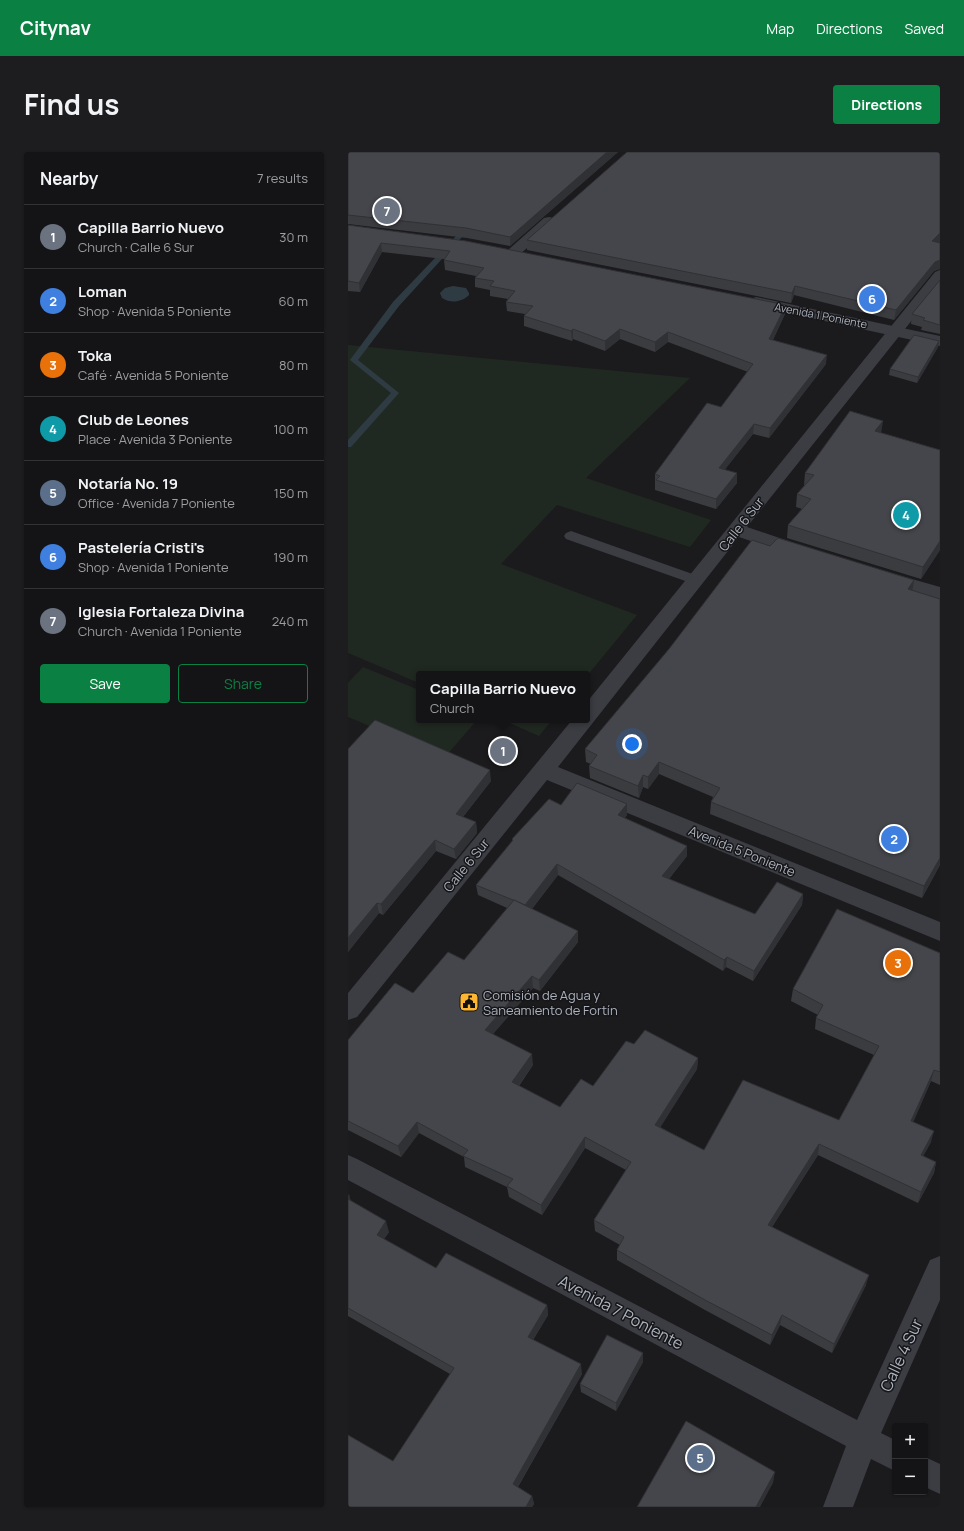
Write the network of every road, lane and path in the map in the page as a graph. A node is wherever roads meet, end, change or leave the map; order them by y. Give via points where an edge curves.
1 (557, 214) edge
2 (498, 250) edge
3 (513, 252) junction
4 (528, 256) edge
5 (940, 275) edge
6 (739, 298) edge
7 (895, 330) junction
8 (940, 341) edge
9 (736, 530) junction
10 (571, 536) dead end
11 (822, 558) edge
12 (866, 571) edge
13 (696, 580) junction
14 (940, 594) edge
15 (590, 712) edge
16 (582, 723) edge
17 (544, 770) junction
18 (940, 932) edge
19 (348, 1010) edge
20 (348, 1167) edge
21 (940, 1270) edge
22 (863, 1440) junction
23 (892, 1454) edge
24 (928, 1473) edge
25 (940, 1479) edge
26 (838, 1507) edge

1 - 3 street
2 - 3 street
3 - 4 street
5 - 7 street, Calle 6 Sur
6 - 7 street, Avenida 1 Poniente
7 - 8 street, Avenida 1 Poniente
7 - 9 street, Calle 6 Sur
9 - 11 street
9 - 13 street, Calle 6 Sur
10 - 13 lane
12 - 14 street
13 - 15 street, Calle 6 Sur
16 - 17 street, Calle 6 Sur
17 - 18 street, Avenida 5 Poniente
17 - 19 street, Calle 6 Sur
20 - 22 street, Avenida 7 Poniente
21 - 22 street, Calle 4 Sur
22 - 23 street, Avenida 7 Poniente
22 - 26 street, Calle 4 Sur
24 - 25 street

